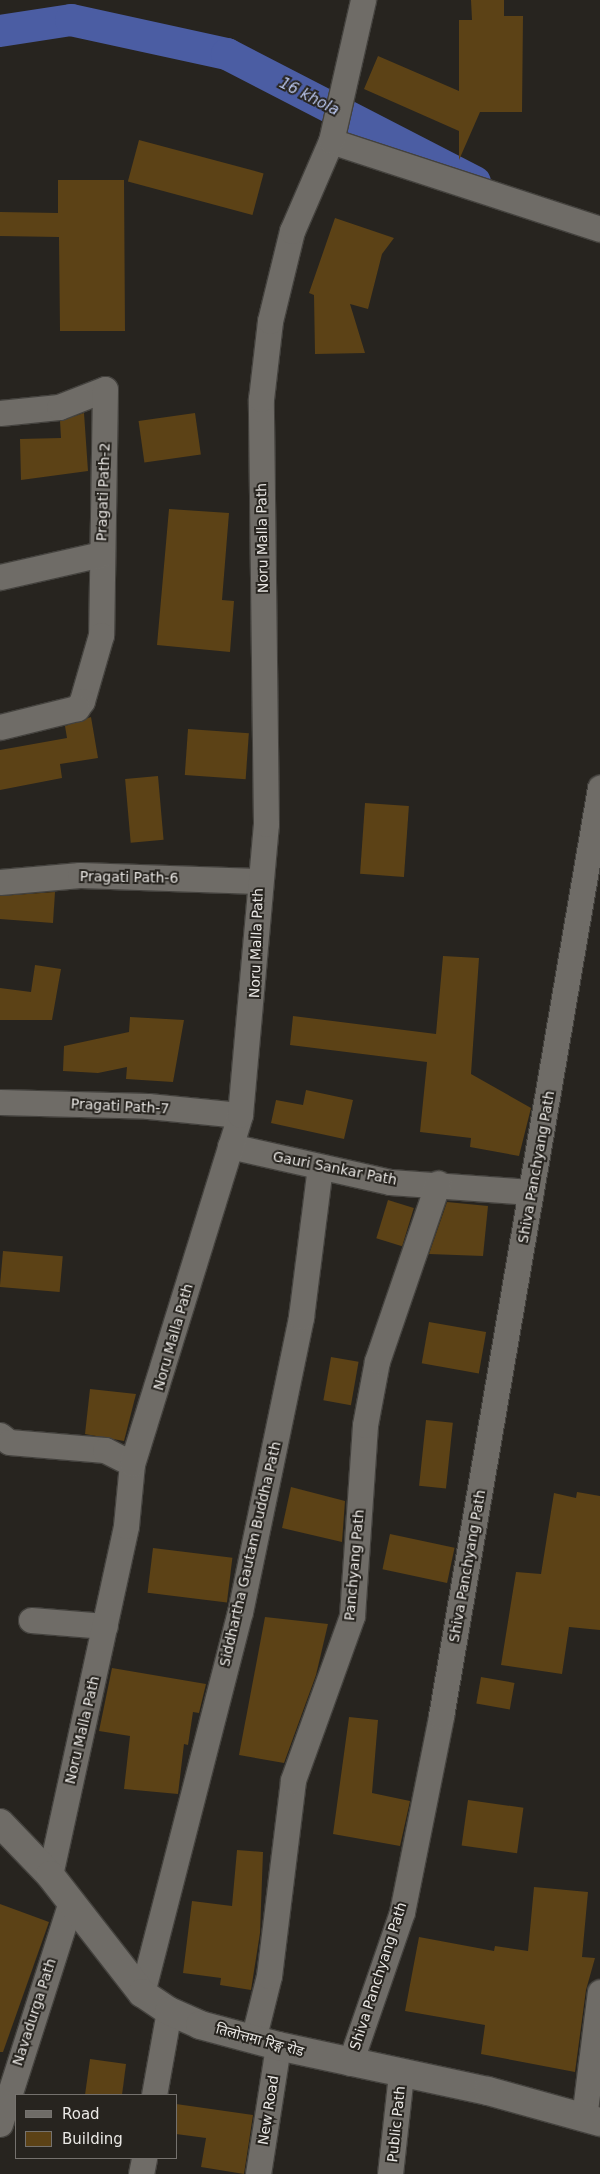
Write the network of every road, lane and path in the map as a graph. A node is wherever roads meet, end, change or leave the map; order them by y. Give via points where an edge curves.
1 (363, 0) edge
2 (331, 141) junction
3 (600, 229) edge
4 (0, 413) edge
5 (101, 554) junction
6 (0, 577) edge
7 (0, 727) edge
8 (600, 788) edge
9 (258, 881) junction
10 (0, 882) edge
11 (0, 1102) edge
12 (240, 1115) junction
13 (230, 1146) junction
14 (320, 1167) junction
15 (438, 1183) junction
16 (531, 1192) junction
17 (0, 1435) edge
18 (132, 1464) junction
19 (31, 1620) dead end
20 (105, 1626) junction
21 (0, 1823) edge
22 (50, 1875) junction
23 (71, 1901) junction
24 (600, 1992) edge
25 (142, 1994) junction
26 (169, 2011) junction
27 (266, 2041) junction
28 (350, 2063) junction
29 (401, 2074) junction
30 (154, 2094) edge
31 (592, 2120) edge
32 (0, 2124) edge
33 (144, 2159) edge
34 (141, 2174) edge
35 (258, 2174) edge
36 (390, 2174) edge

1 - 2 street, Noru Malla Path
2 - 3 street
2 - 9 street, Noru Malla Path via 292,231 270,321 261,399 266,824
4 - 5 street, Pragati Path-2 via 59,406 106,389
5 - 6 street
5 - 7 street, Pragati Path-2 via 101,635 82,701 77,708
8 - 16 street, Shiva Panchyang Path via 556,1062
9 - 10 street, Pragati Path-6 via 80,875
9 - 12 street, Noru Malla Path via 252,1018
11 - 12 street, Pragati Path-7 via 148,1106
12 - 13 street, Noru Malla Path
13 - 14 street, Gauri Sankar Path
13 - 18 street, Noru Malla Path
14 - 15 street, Gauri Sankar Path via 390,1182
14 - 25 street, Siddhartha Gautam Buddha Path via 300,1317 240,1612
15 - 16 street, Gauri Sankar Path
15 - 27 street, Panchyang Path via 377,1361 365,1426 352,1616 293,1780 269,1976
16 - 28 street, Shiva Panchyang Path via 441,1716 402,1912
17 - 18 street via 9,1442 105,1450
18 - 20 street, Noru Malla Path via 126,1526
19 - 20 street
20 - 22 street, Noru Malla Path
21 - 22 street, तिलोत्तमा रिङ्ग रोड
22 - 23 street, तिलोत्तमा रिङ्ग रोड
23 - 25 street, तिलोत्तमा रिङ्ग रोड
23 - 32 street, Navadurga Path
24 - 31 street
25 - 26 street, तिलोत्तमा रिङ्ग रोड
26 - 27 street, तिलोत्तमा रिङ्ग रोड via 200,2025
26 - 30 street
27 - 28 street, तिलोत्तमा रिङ्ग रोड
27 - 35 street, New Road
28 - 29 street, तिलोत्तमा रिङ्ग रोड
29 - 31 street, तिलोत्तमा रिङ्ग रोड via 488,2091
29 - 36 street, Public Path
33 - 34 street

